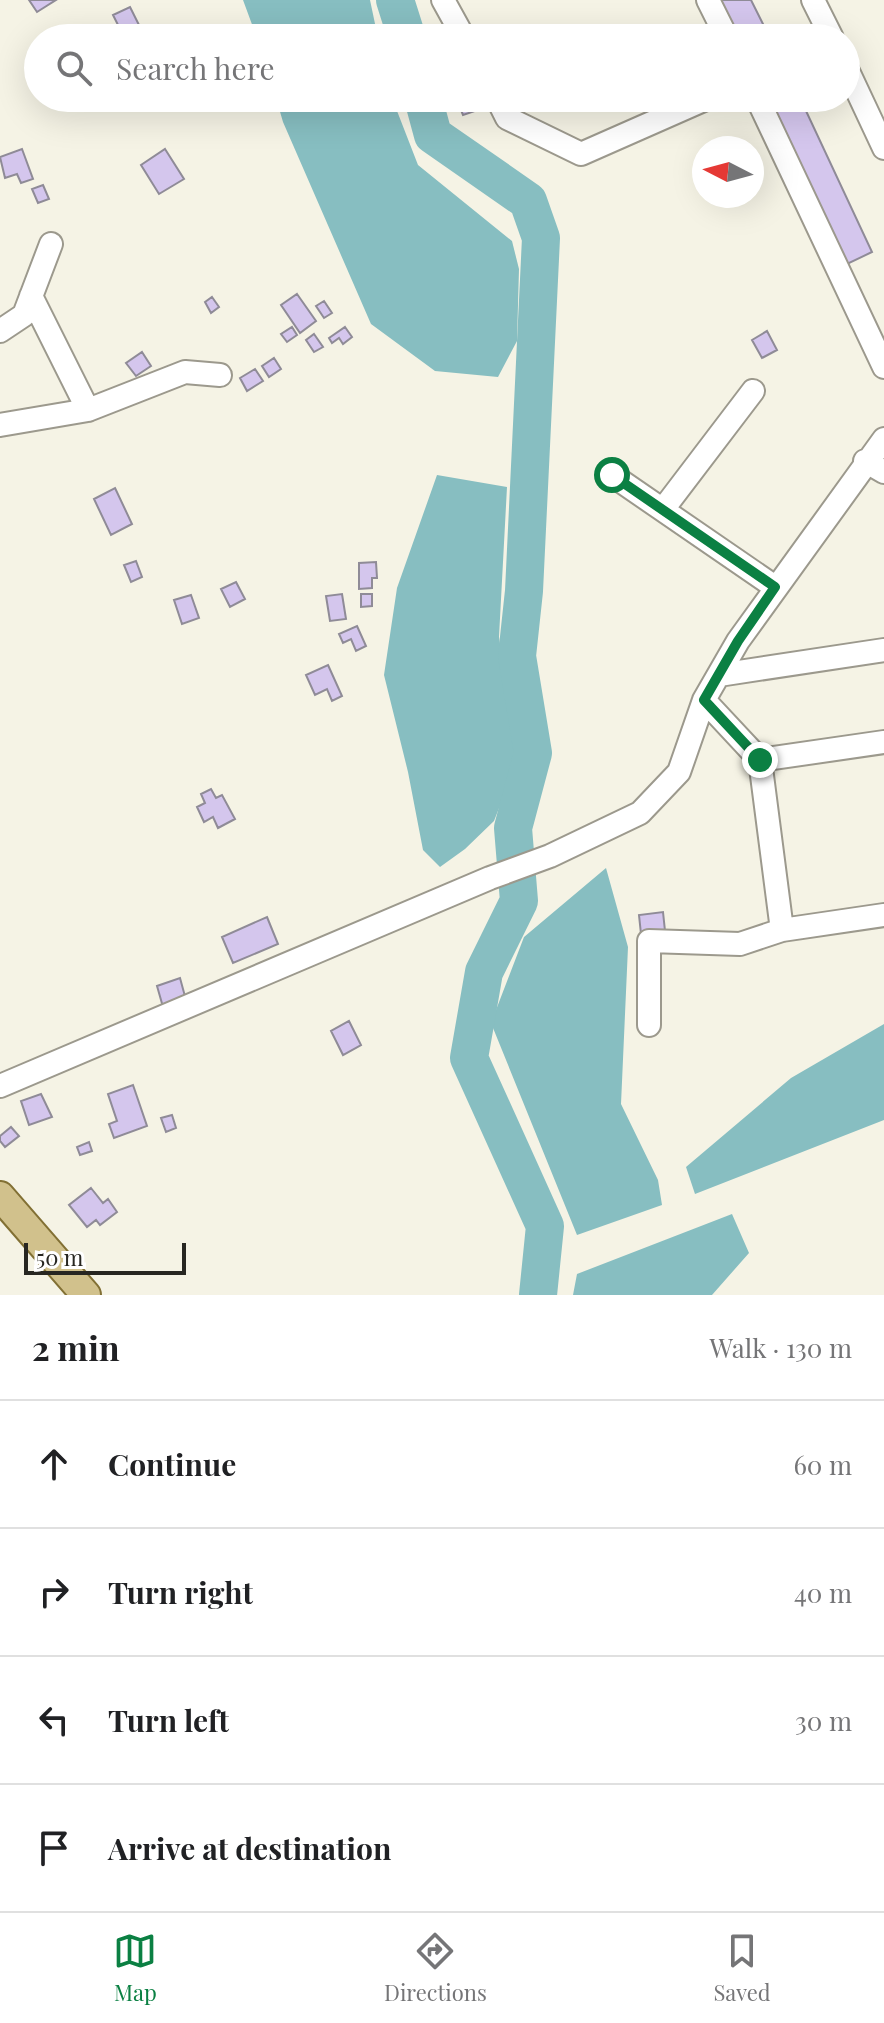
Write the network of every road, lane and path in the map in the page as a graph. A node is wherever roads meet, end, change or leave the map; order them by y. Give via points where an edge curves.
1 (443, 0) edge
2 (708, 0) edge
3 (813, 0) edge
4 (456, 24) edge
5 (720, 24) edge
6 (825, 24) edge
7 (860, 95) edge
8 (504, 112) edge
9 (676, 112) edge
10 (764, 112) edge
11 (881, 136) edge
12 (51, 244) dead end
13 (31, 296) junction
14 (0, 331) edge
15 (884, 367) edge
16 (220, 375) dead end
17 (753, 391) dead end
18 (88, 410) junction
19 (0, 425) edge
20 (884, 439) edge
21 (875, 466) edge
22 (612, 475) dead end
23 (664, 508) junction
24 (775, 587) junction
25 (884, 650) edge
26 (719, 675) junction
27 (704, 700) junction
28 (884, 742) edge
29 (760, 760) junction
30 (884, 915) edge
31 (782, 930) junction
32 (649, 1025) dead end
33 (0, 1086) edge
34 (0, 1196) edge
35 (86, 1295) edge

1 - 4 street
2 - 5 street
3 - 6 street
7 - 11 street
8 - 9 street via 581,154
10 - 15 street
12 - 13 street
13 - 14 street via 24,315
13 - 18 street
16 - 18 street via 185,372
17 - 23 street
18 - 19 street
20 - 21 street
21 - 24 street
22 - 23 street
23 - 24 street
24 - 26 street
25 - 26 street
26 - 27 street
27 - 29 street
27 - 33 street via 679,772 640,813
28 - 29 street
29 - 31 street
30 - 31 street
31 - 32 street via 740,944 649,941
34 - 35 main road

